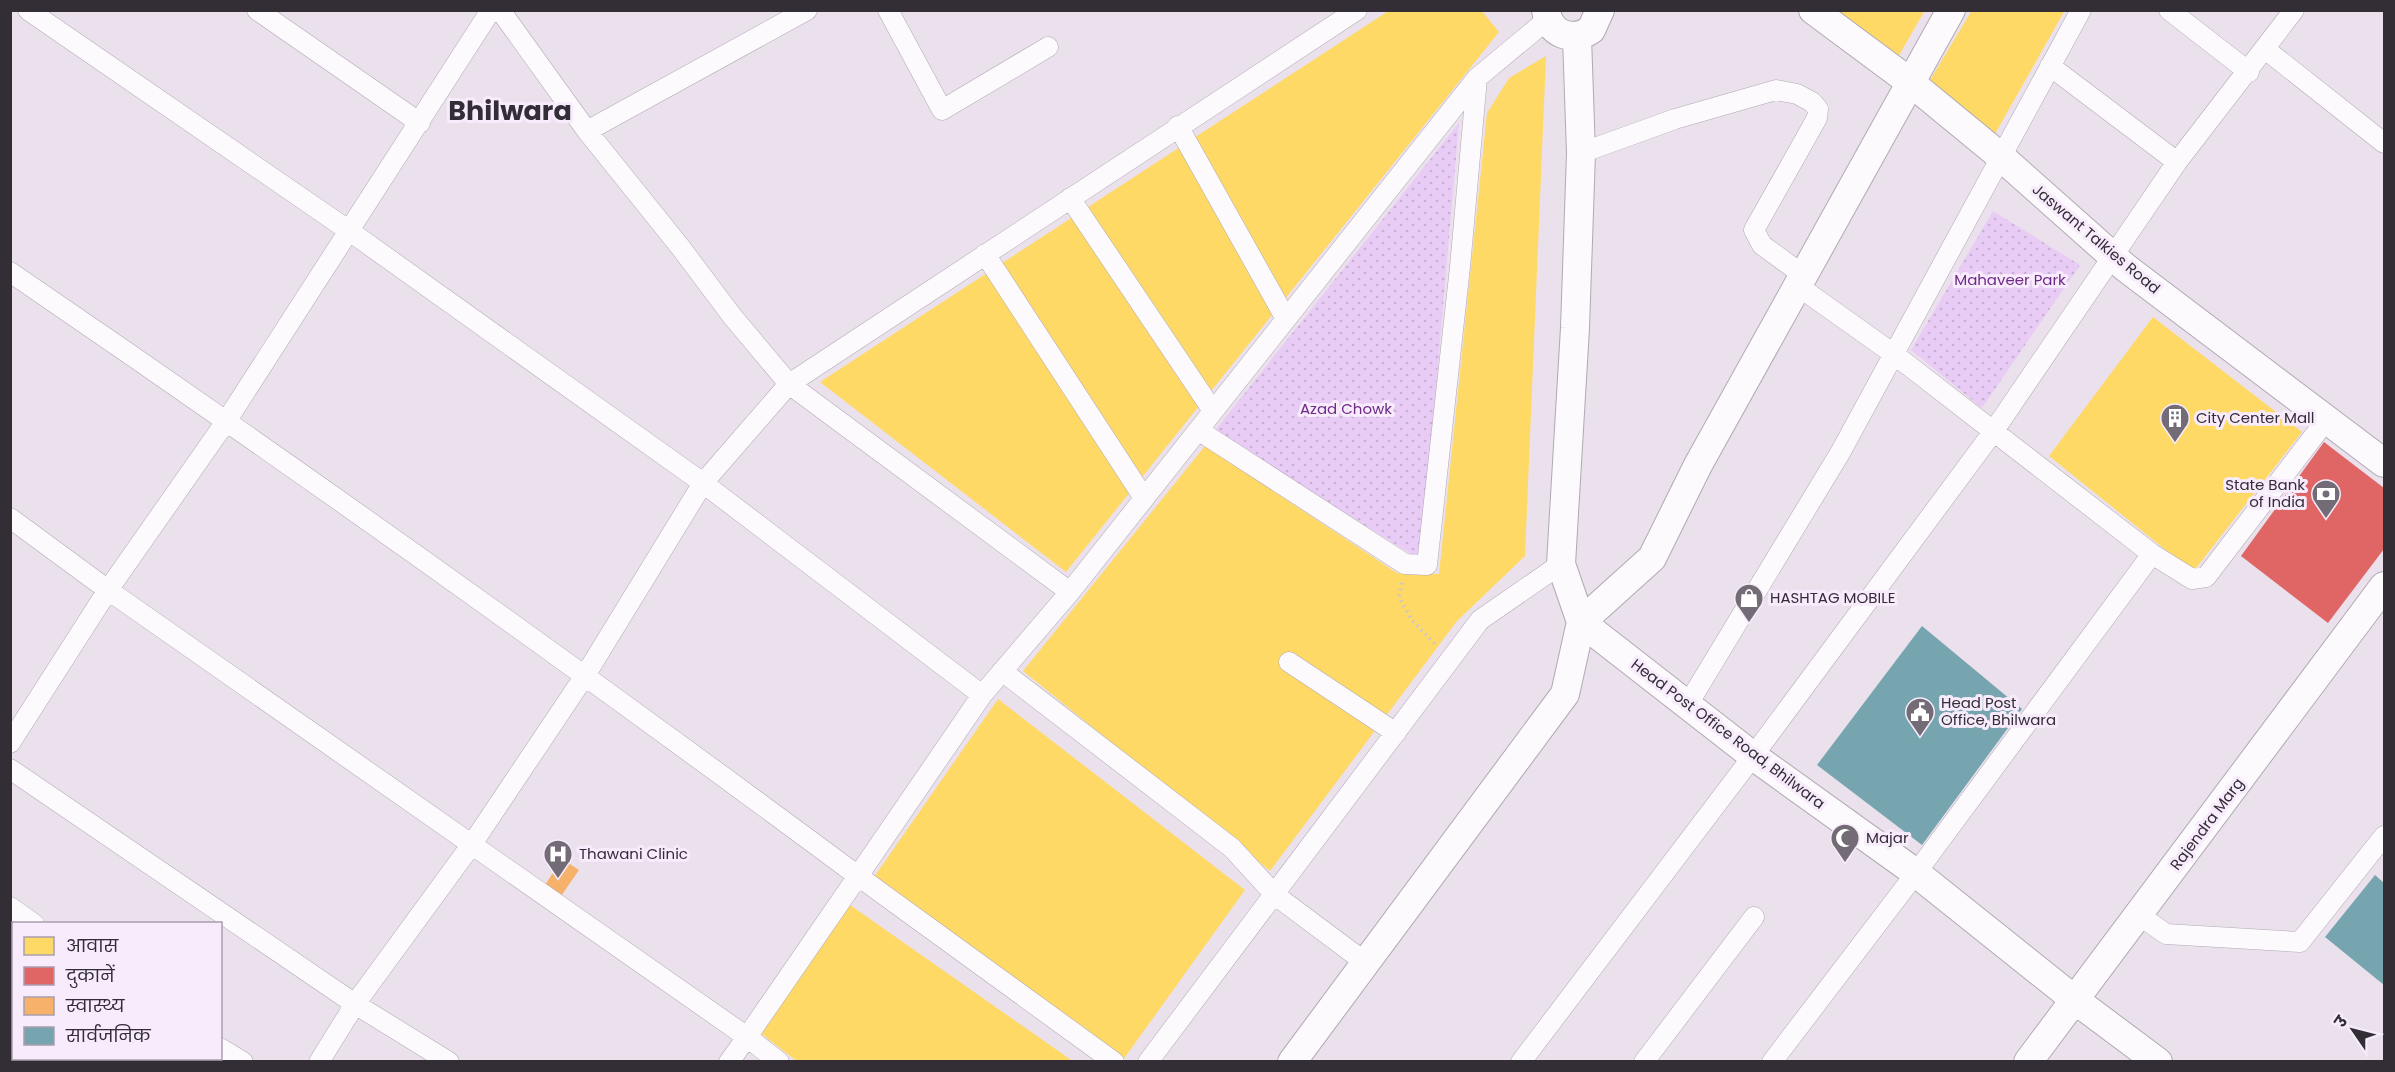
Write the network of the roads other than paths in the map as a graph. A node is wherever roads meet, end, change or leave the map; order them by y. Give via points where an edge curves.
1 (28, 10) edge
2 (257, 10) edge
3 (491, 10) edge
4 (500, 10) edge
5 (807, 10) edge
6 (888, 10) edge
7 (1357, 10) edge
8 (1600, 10) edge
9 (1813, 10) edge
10 (1951, 10) edge
11 (2081, 10) edge
12 (2294, 10) edge
13 (2181, 14) edge
14 (1547, 15) edge
15 (1577, 37) junction
16 (1048, 47) dead end
17 (2265, 49) junction
18 (2049, 66) junction
19 (2249, 72) junction
20 (1477, 78) junction
21 (1910, 82) junction
22 (420, 123) junction
23 (1178, 126) junction
24 (587, 131) junction
25 (2385, 143) edge
26 (1581, 153) junction
27 (2000, 156) junction
28 (2177, 162) junction
29 (1070, 198) junction
30 (348, 230) junction
31 (985, 254) junction
32 (2114, 257) junction
33 (10, 272) edge
34 (1801, 280) junction
35 (1286, 319) junction
36 (1895, 355) junction
37 (789, 384) junction
38 (1213, 411) junction
39 (2327, 419) junction
40 (227, 420) junction
41 (1198, 430) junction
42 (1993, 432) junction
43 (2385, 462) edge
44 (703, 483) junction
45 (1144, 498) junction
46 (10, 518) edge
47 (2152, 554) junction
48 (1561, 564) junction
49 (2385, 586) edge
50 (108, 590) junction
51 (1070, 592) junction
52 (1581, 622) junction
53 (1289, 662) dead end
54 (1002, 671) junction
55 (586, 674) junction
56 (981, 695) junction
57 (1688, 704) junction
58 (1396, 733) junction
59 (10, 743) edge
60 (1753, 756) junction
61 (10, 769) edge
62 (2385, 836) edge
63 (472, 844) junction
64 (1916, 873) junction
65 (858, 876) junction
66 (1275, 895) junction
67 (10, 908) edge
68 (2139, 915) junction
69 (1754, 917) dead end
70 (31, 922) edge
71 (1366, 963) junction
72 (2075, 1000) junction
73 (355, 1004) junction
74 (747, 1037) junction
75 (222, 1049) edge
76 (243, 1062) edge
77 (319, 1062) edge
78 (449, 1062) edge
79 (729, 1062) edge
80 (779, 1062) edge
81 (1114, 1062) edge
82 (1148, 1062) edge
83 (1292, 1062) edge
84 (1521, 1062) edge
85 (1644, 1062) edge
86 (1772, 1062) edge
87 (2028, 1062) edge
88 (2158, 1062) edge

1 - 30 street
2 - 22 street
3 - 22 street
4 - 24 street
5 - 24 street
6 - 16 street via 942,110
7 - 23 street
8 - 15 street via 1591,30
9 - 21 street, Jaswant Talkies Road
10 - 21 street
11 - 18 street
12 - 17 street
13 - 19 street
14 - 15 street via 1559,33
14 - 20 street
15 - 26 street
17 - 19 street
17 - 25 street
18 - 27 street
18 - 28 street
19 - 28 street
20 - 35 street
20 - 41 street via 1428,565 1405,564
21 - 27 street, Jaswant Talkies Road
21 - 34 street
22 - 30 street
23 - 29 street
23 - 35 street
24 - 37 street
26 - 34 street via 1675,119 1776,90 1812,102 1818,109 1817,118 1754,230 1762,245
26 - 48 street
27 - 32 street, Jaswant Talkies Road
27 - 36 street
28 - 32 street
29 - 31 street
29 - 38 street
30 - 40 street
30 - 44 street
31 - 37 street
31 - 45 street
32 - 39 street, Jaswant Talkies Road
32 - 42 street
33 - 40 street
34 - 36 street
34 - 52 street via 1698,465 1652,558
35 - 38 street
36 - 42 street
36 - 57 street
37 - 44 street
37 - 51 street
38 - 41 street
39 - 43 street, Jaswant Talkies Road
39 - 47 street via 2206,577 2192,579
40 - 50 street
40 - 55 street
41 - 45 street
42 - 47 street
42 - 60 street
44 - 55 street
44 - 56 street
45 - 51 street
46 - 50 street
47 - 64 street
48 - 52 street
48 - 58 street via 1480,620
49 - 68 street, Rajendra Marg
50 - 59 street
50 - 63 street
51 - 54 street
52 - 57 street, Head Post Office Road, Bhilwara
52 - 71 street via 1565,694
53 - 58 street
54 - 56 street
54 - 66 street via 1232,848
55 - 63 street
55 - 65 street
56 - 65 street
57 - 60 street, Head Post Office Road, Bhilwara
58 - 66 street
60 - 64 street, Head Post Office Road, Bhilwara
60 - 84 street
61 - 73 street
62 - 68 street via 2300,942 2166,934
63 - 73 street
63 - 74 street
64 - 72 street, Head Post Office Road, Bhilwara
64 - 86 street
65 - 74 street
65 - 81 street
66 - 71 street
66 - 82 street
67 - 70 street
68 - 72 street, Rajendra Marg
69 - 85 street
71 - 83 street
72 - 87 street, Rajendra Marg
72 - 88 street, Head Post Office Road, Bhilwara
73 - 77 street
73 - 78 street
74 - 79 street
74 - 80 street
75 - 76 street

